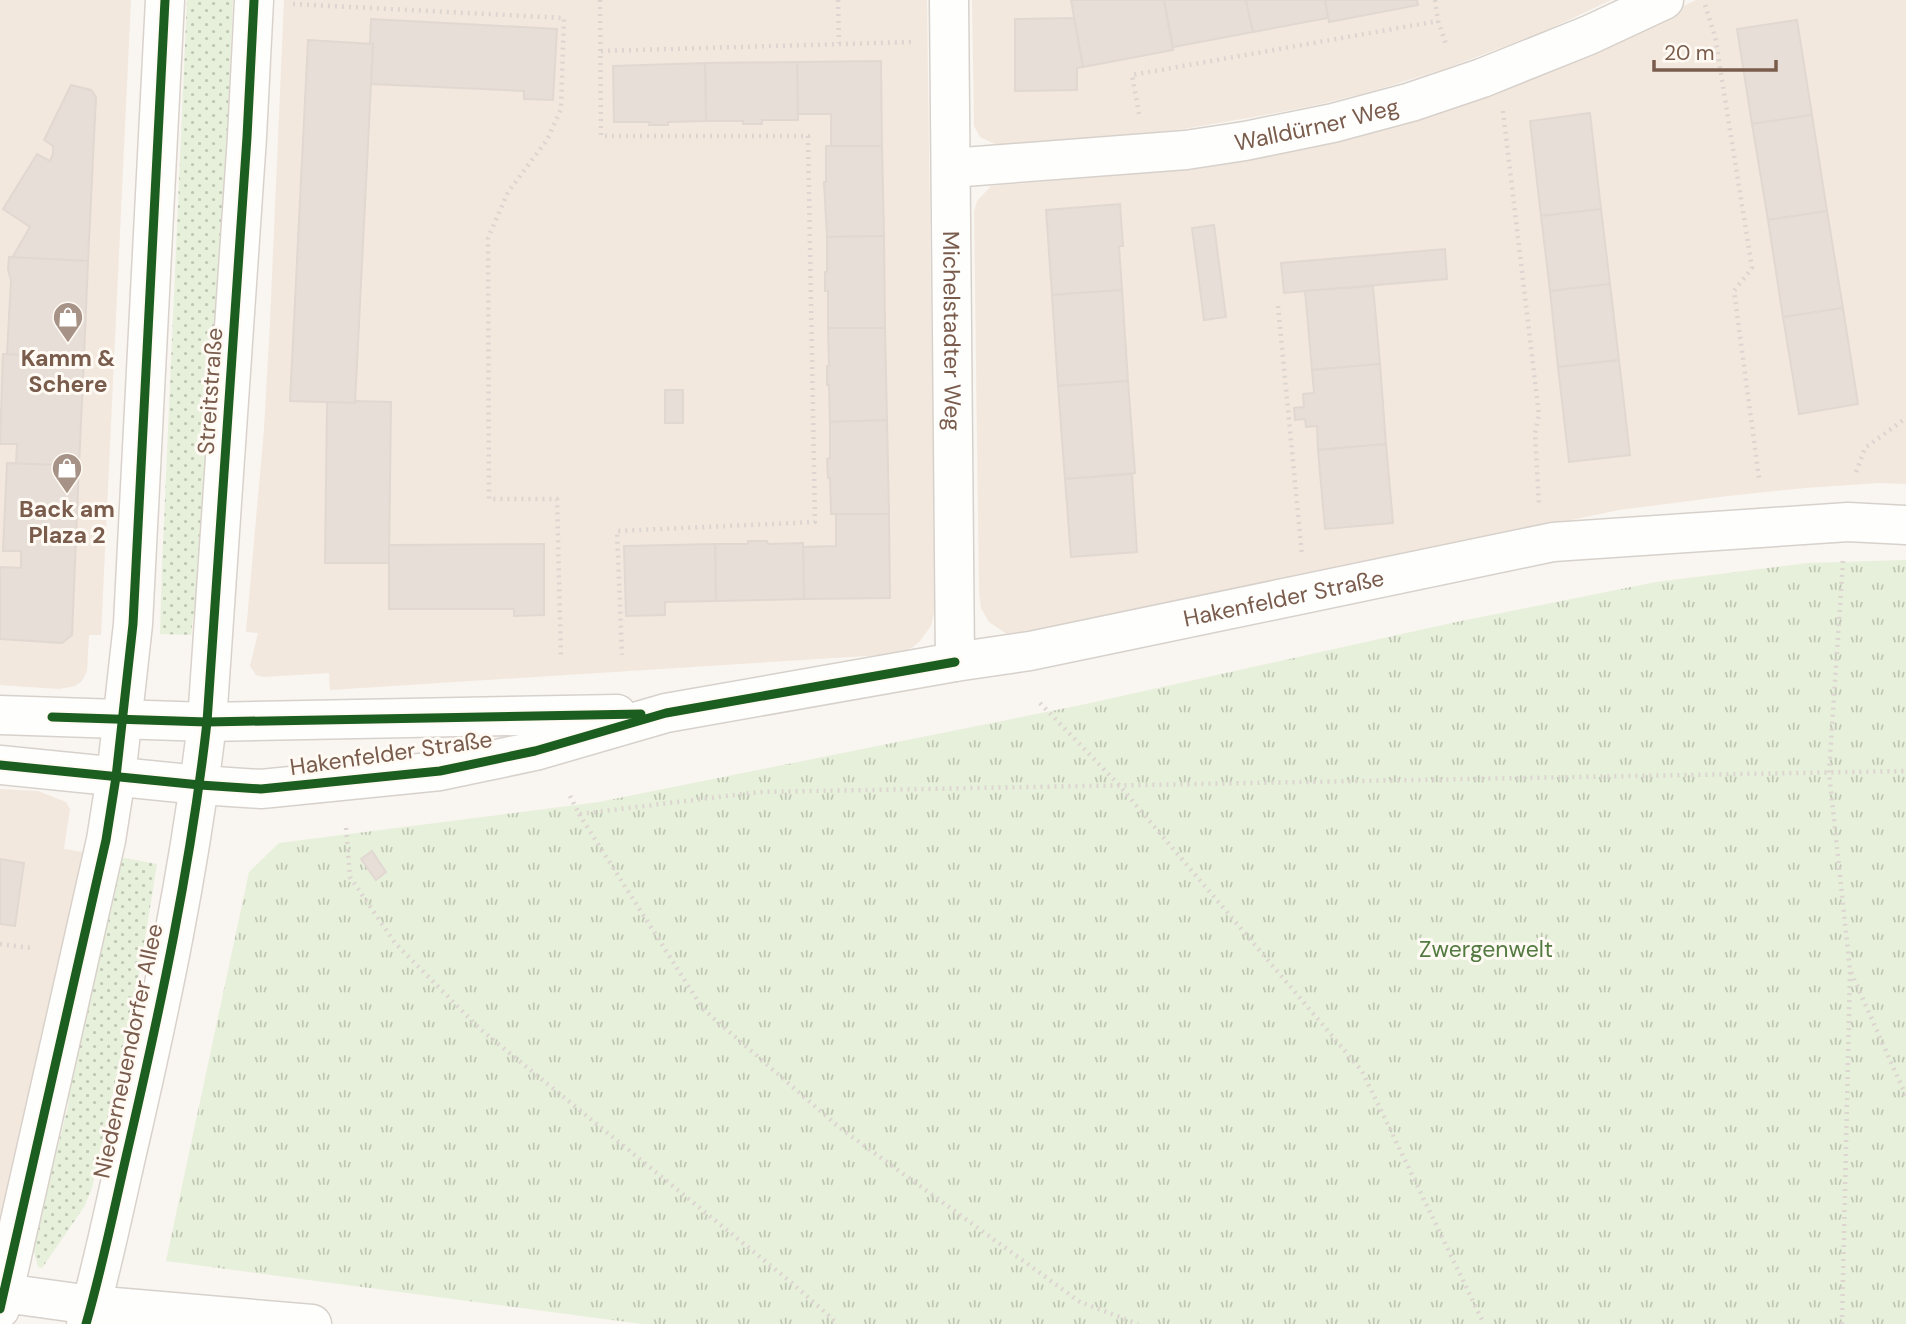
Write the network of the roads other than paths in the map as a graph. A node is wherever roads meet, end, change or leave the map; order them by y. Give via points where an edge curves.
1 (165, 0) edge
2 (949, 0) edge
3 (1664, 0) edge
4 (253, 1) edge
5 (951, 168) junction
6 (1906, 525) edge
7 (955, 662) junction
8 (666, 713) junction
9 (0, 715) edge
10 (123, 719) junction
11 (207, 722) junction
12 (0, 765) edge
13 (116, 777) junction
14 (200, 785) junction
15 (2, 1301) edge
16 (89, 1315) edge
17 (312, 1324) edge

1 - 10 street via 135,598
2 - 5 street, Michelstadter Weg
3 - 5 street, Walldürner Weg via 1482,78 1334,123 1186,150
4 - 11 street, Streitstraße
5 - 7 street, Michelstadter Weg
6 - 7 street, Hakenfelder Straße via 1848,522 1553,542 1030,651
7 - 8 street, Hakenfelder Straße
8 - 11 street, Hakenfelder Straße
8 - 14 street, Hakenfelder Straße via 535,751 440,771 261,789
9 - 10 street, Hakenfelder Straße
10 - 11 street, Hakenfelder Straße
10 - 13 street
11 - 14 street, Streitstraße
12 - 13 street, Hakenfelder Straße
13 - 14 street, Hakenfelder Straße
13 - 15 street via 106,841
14 - 16 street, Niederneuendorfer Allee via 147,1064
15 - 16 street
16 - 17 street

